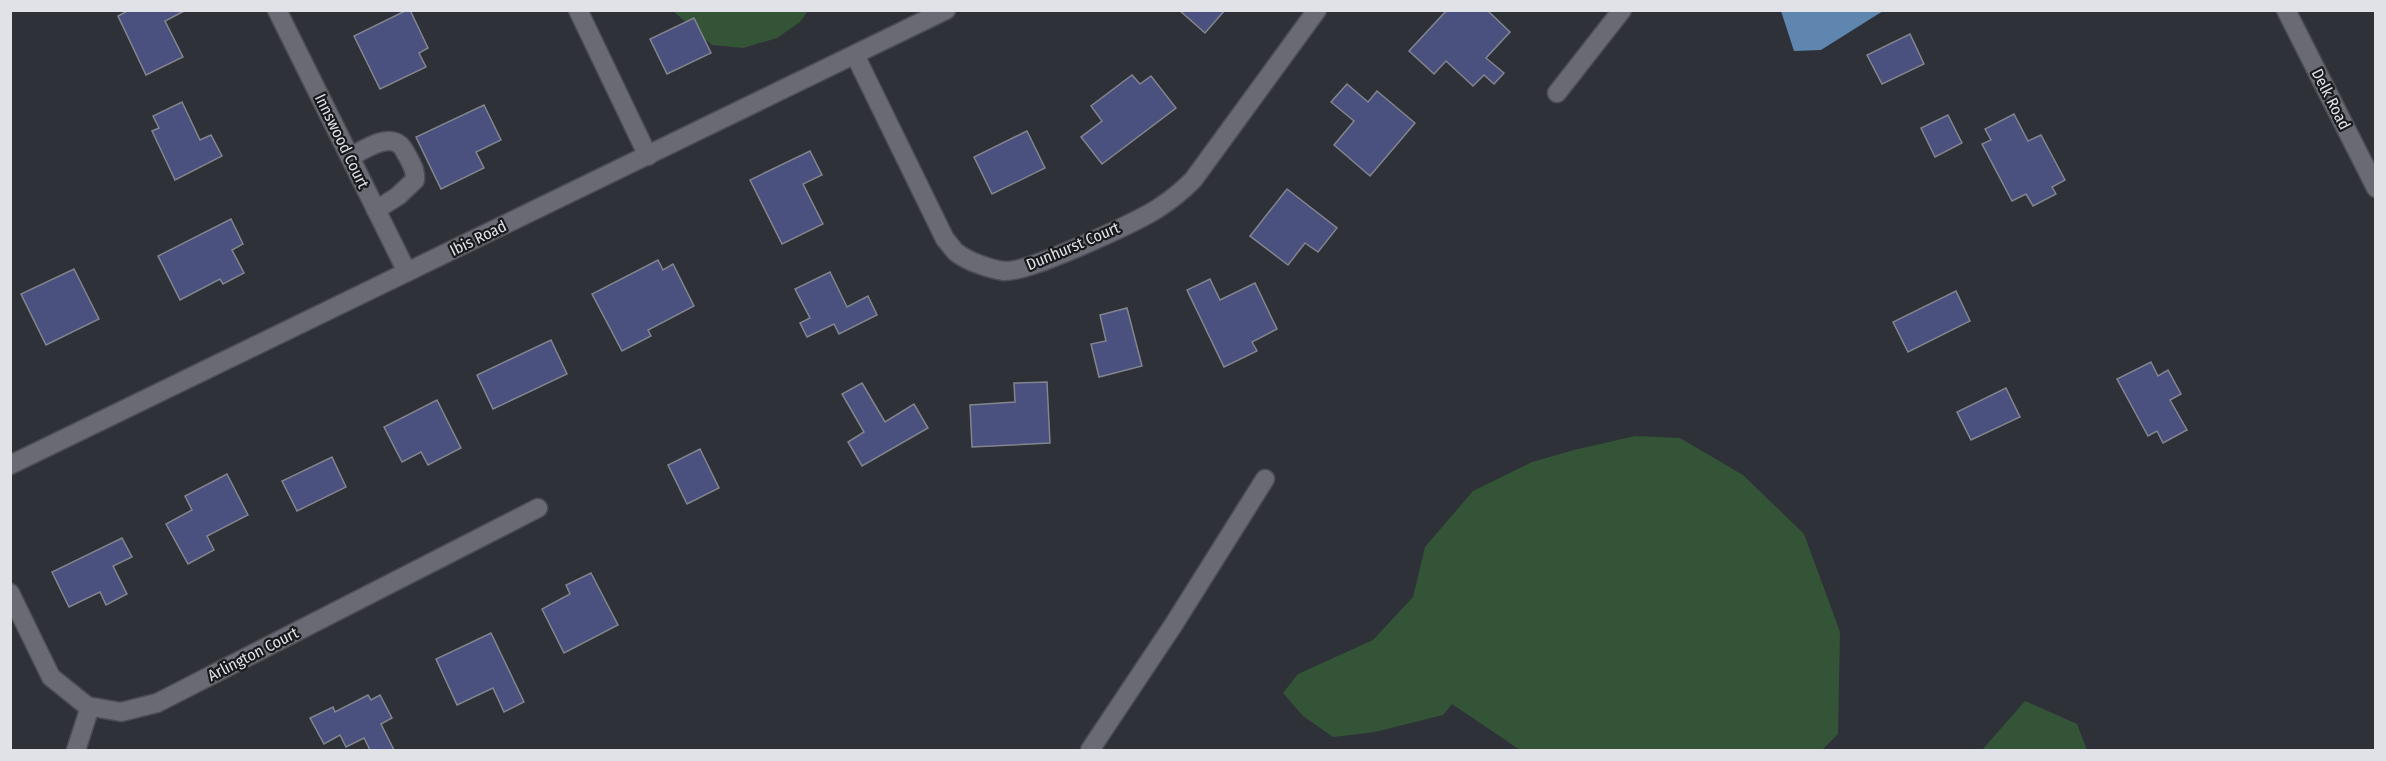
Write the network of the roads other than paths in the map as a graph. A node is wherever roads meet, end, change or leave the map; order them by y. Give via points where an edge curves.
1 (278, 10) edge
2 (578, 10) edge
3 (946, 10) edge
4 (1317, 10) edge
5 (1622, 10) edge
6 (2286, 10) edge
7 (855, 55) junction
8 (1557, 93) dead end
9 (648, 156) junction
10 (350, 157) junction
11 (2376, 188) edge
12 (376, 210) junction
13 (407, 272) junction
14 (10, 465) edge
15 (1265, 479) dead end
16 (538, 508) dead end
17 (10, 593) edge
18 (90, 707) junction
19 (76, 750) edge
20 (1090, 750) edge

1 - 10 street, Innswood Court
2 - 9 street
3 - 7 street, Ibis Road
4 - 7 street, Dunhurst Court via 1193,180 1174,198 1059,255 1006,271 986,267 957,253 945,239
5 - 8 street
6 - 11 street, Delk Road
7 - 9 street, Ibis Road
9 - 13 street, Ibis Road
10 - 12 street, Innswood Court
10 - 12 street via 393,141 400,144 413,165 416,180
12 - 13 street, Innswood Court
13 - 14 street, Ibis Road
15 - 20 street
16 - 18 street, Arlington Court via 156,703 121,712
17 - 18 street, Arlington Court via 51,677
18 - 19 street

